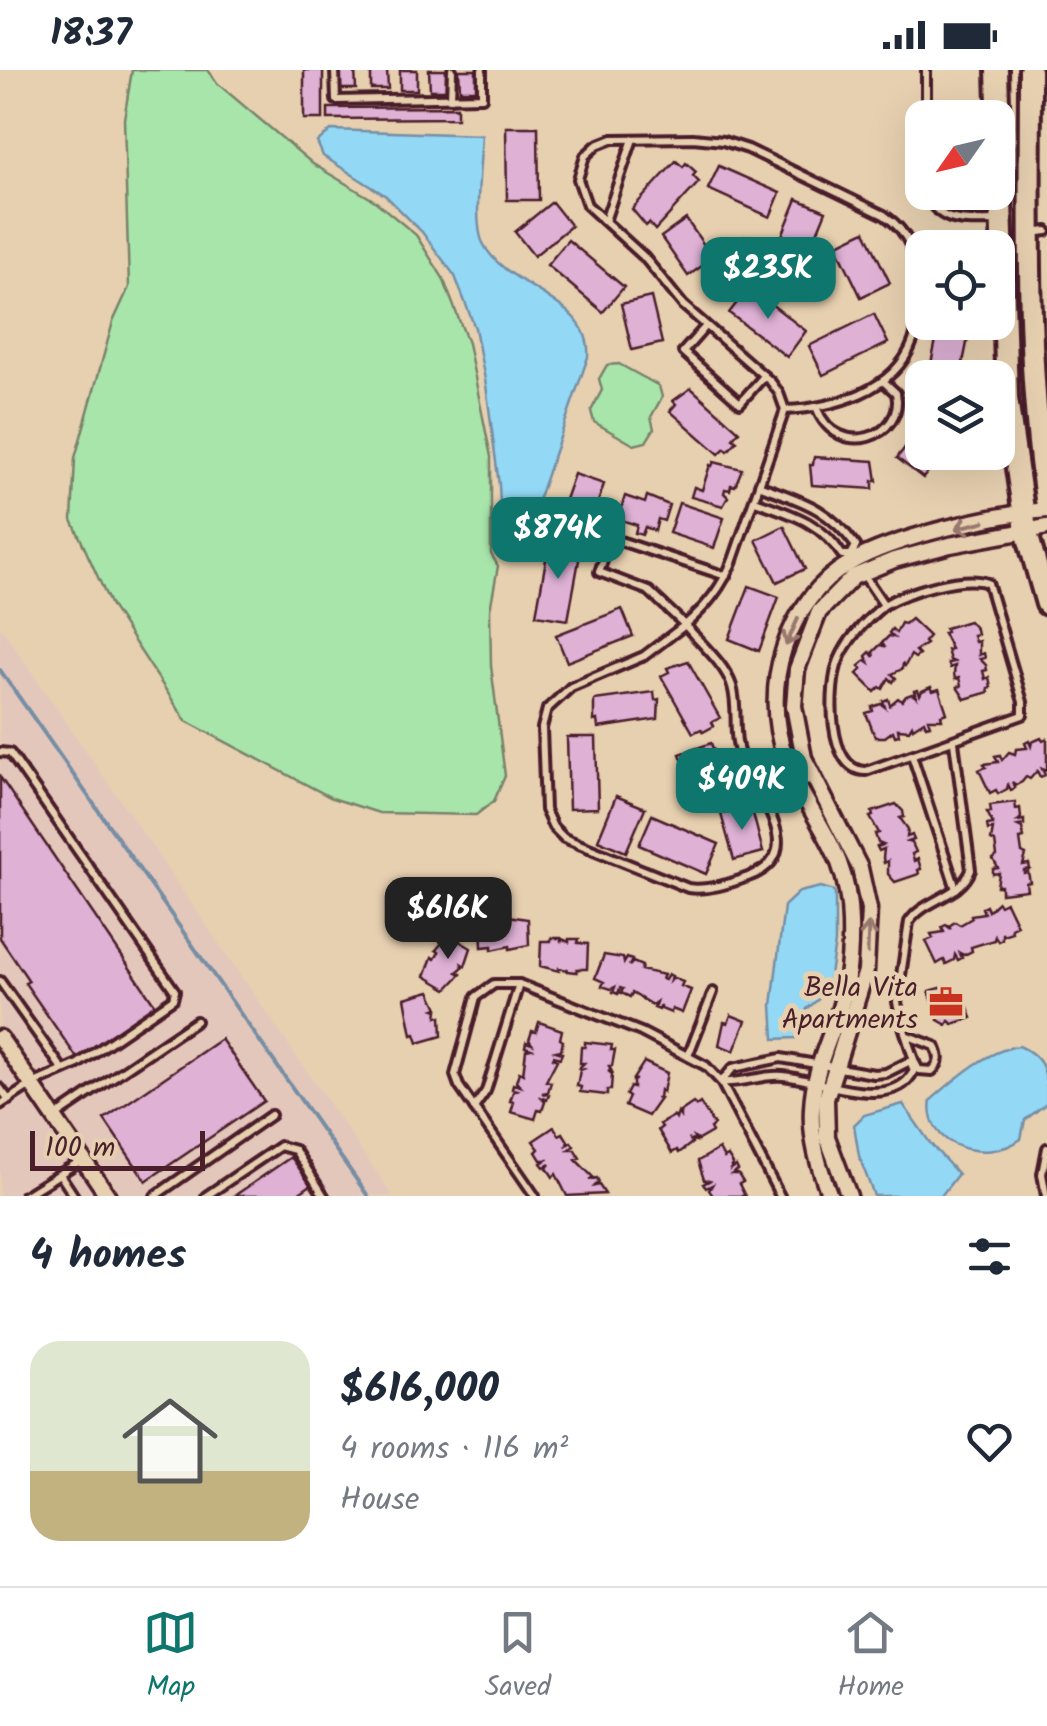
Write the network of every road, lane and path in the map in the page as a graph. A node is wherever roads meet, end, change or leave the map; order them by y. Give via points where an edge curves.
1 (335, 70) edge
2 (452, 70) edge
3 (482, 70) edge
4 (926, 70) edge
5 (996, 70) edge
6 (1030, 70) edge
7 (451, 98) junction
8 (926, 100) edge
9 (633, 139) junction
10 (1037, 206) edge
11 (938, 210) edge
12 (605, 221) junction
13 (1000, 221) junction
14 (1038, 232) edge
15 (706, 326) junction
16 (764, 376) junction
17 (883, 380) junction
18 (817, 408) junction
19 (785, 410) junction
20 (761, 486) junction
21 (756, 501) junction
22 (1047, 508) edge
23 (1032, 523) edge
24 (856, 563) junction
25 (726, 576) junction
26 (1047, 604) edge
27 (884, 605) junction
28 (685, 625) junction
29 (954, 742) junction
30 (0, 752) edge
31 (912, 756) junction
32 (805, 782) junction
33 (764, 802) junction
34 (956, 888) junction
35 (0, 981) edge
36 (518, 984) junction
37 (714, 992) dead end
38 (196, 1021) dead end
39 (908, 1036) junction
40 (0, 1038) edge
41 (688, 1056) junction
42 (913, 1064) junction
43 (827, 1065) junction
44 (64, 1070) junction
45 (721, 1082) junction
46 (32, 1084) junction
47 (822, 1084) junction
48 (0, 1088) edge
49 (9, 1100) junction
50 (0, 1106) edge
51 (474, 1108) junction
52 (271, 1115) dead end
53 (55, 1117) junction
54 (1047, 1148) edge
55 (83, 1160) junction
56 (60, 1176) junction
57 (24, 1196) edge
58 (74, 1196) edge
59 (108, 1196) edge
60 (155, 1196) edge
61 (206, 1196) edge
62 (324, 1196) edge
63 (536, 1196) edge
64 (780, 1196) edge
65 (830, 1196) edge
66 (849, 1196) edge
67 (1046, 1196) edge

1 - 7 lane via 336,100
2 - 7 lane
3 - 7 lane via 482,97
4 - 8 lane
5 - 13 main road
6 - 10 main road
9 - 12 lane
9 - 12 lane via 601,142 580,167 580,193
9 - 17 lane via 723,141 894,222 915,255 918,318 910,349
10 - 13 main road
10 - 14 main road
11 - 13 lane via 948,219
12 - 15 lane
13 - 14 main road
13 - 23 main road via 1007,399
14 - 22 main road via 1034,396
15 - 16 lane
15 - 16 lane via 683,352 740,403
16 - 19 lane
17 - 18 lane
17 - 18 lane via 896,393 897,408 873,435 843,438 827,429
18 - 19 lane
19 - 20 lane
20 - 21 lane
20 - 24 lane via 830,516 856,546
21 - 24 lane via 814,524
21 - 25 lane
22 - 23 street
23 - 24 street
23 - 26 main road
24 - 27 lane
24 - 32 street via 818,612 798,668 795,722
25 - 28 lane
25 - 28 lane via 611,538 599,572 650,591
27 - 29 lane via 920,590 978,580 992,589 1024,712
27 - 31 lane via 844,648 833,680 832,718 845,760 858,771
28 - 33 lane via 731,684 737,746
28 - 33 lane via 644,656 570,687 547,709 542,728 548,819 564,838 704,889 752,876 776,856 778,837
29 - 31 lane
29 - 34 lane via 972,860 968,878
30 - 44 lane via 10,752 175,991
31 - 34 lane
32 - 33 lane
32 - 43 street via 848,839 869,909 866,971
34 - 39 lane via 909,922 897,1002
35 - 44 lane
36 - 41 lane
36 - 51 lane via 486,1092
36 - 51 lane via 502,982 476,998 455,1075
37 - 41 lane
38 - 53 lane
39 - 42 lane
39 - 42 lane via 935,1046 940,1056 932,1071
40 - 46 street
41 - 45 lane
42 - 43 lane via 874,1074
42 - 47 lane via 909,1080 888,1090
43 - 45 lane via 759,1060 733,1068
43 - 47 street
44 - 46 lane
45 - 47 lane via 782,1076
45 - 64 lane
46 - 49 lane
46 - 53 street
47 - 65 street via 812,1106 815,1150
47 - 66 street via 827,1138
48 - 49 lane
49 - 50 lane
51 - 63 lane
52 - 60 lane
53 - 55 street
54 - 67 lane
55 - 56 lane
55 - 59 street
56 - 57 lane
56 - 58 lane
61 - 62 lane via 280,1146 295,1150

